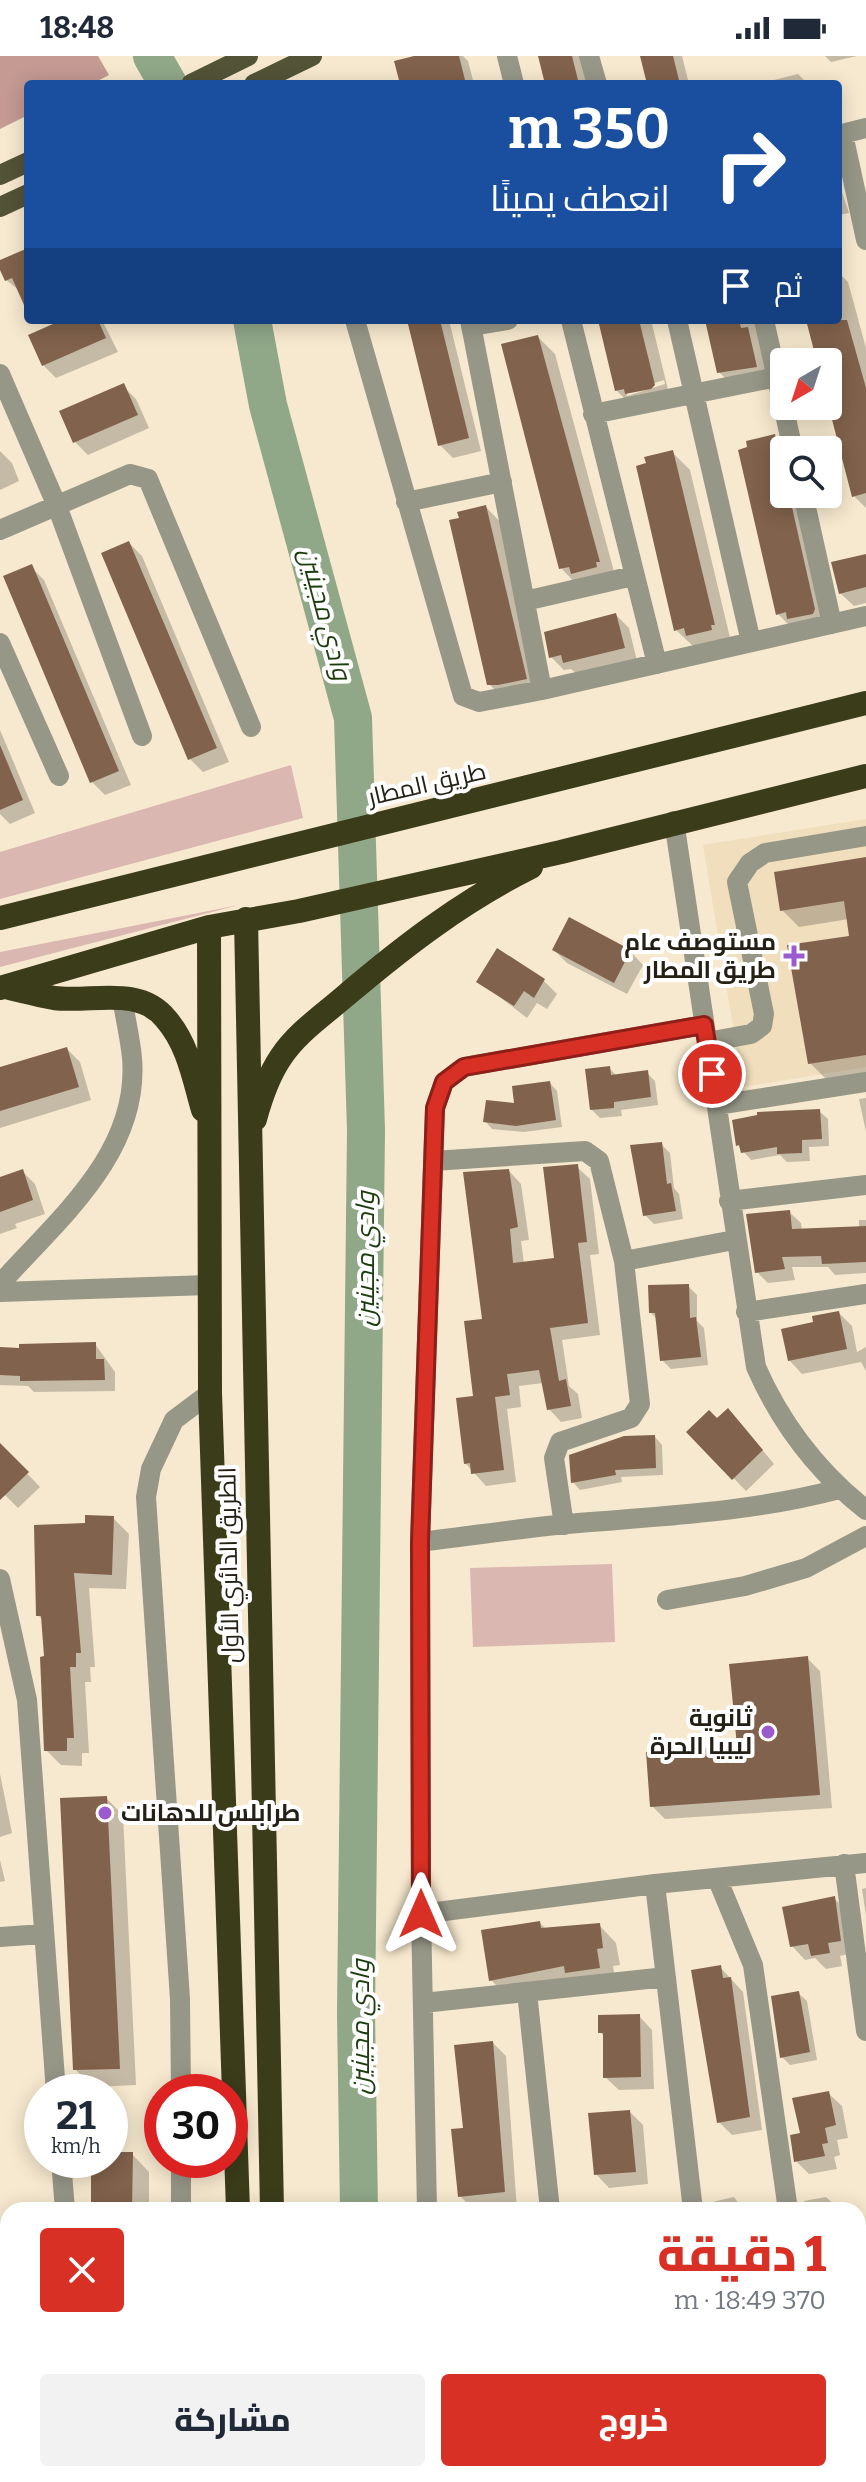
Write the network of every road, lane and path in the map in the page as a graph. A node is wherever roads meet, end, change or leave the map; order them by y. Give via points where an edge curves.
1 (312, 56) edge
2 (507, 56) edge
3 (589, 56) edge
4 (241, 60) edge
5 (286, 77) edge
6 (199, 80) edge
7 (513, 80) edge
8 (596, 80) edge
9 (866, 128) edge
10 (842, 134) edge
11 (842, 143) edge
12 (24, 164) edge
13 (0, 175) edge
14 (24, 196) edge
15 (0, 207) edge
16 (866, 240) edge
17 (356, 324) edge
18 (471, 324) edge
19 (572, 324) edge
20 (678, 324) edge
21 (765, 324) edge
22 (770, 348) edge
23 (0, 374) edge
24 (770, 378) edge
25 (694, 394) junction
26 (593, 414) junction
27 (502, 482) junction
28 (406, 502) junction
29 (57, 506) junction
30 (806, 508) edge
31 (0, 530) edge
32 (633, 576) junction
33 (525, 601) junction
34 (866, 616) edge
35 (832, 624) junction
36 (751, 642) junction
37 (0, 643) edge
38 (657, 664) junction
39 (542, 690) junction
40 (866, 703) edge
41 (251, 727) dead end
42 (142, 736) dead end
43 (59, 776) dead end
44 (866, 776) edge
45 (674, 821) junction
46 (866, 836) edge
47 (561, 852) junction
48 (0, 918) edge
49 (246, 919) junction
50 (209, 927) junction
51 (2, 987) edge
52 (122, 997) junction
53 (705, 1034) junction
54 (866, 1082) edge
55 (717, 1105) junction
56 (212, 1140) junction
57 (248, 1144) junction
58 (433, 1161) junction
59 (866, 1185) edge
60 (729, 1201) junction
61 (734, 1240) junction
62 (624, 1261) junction
63 (0, 1284) edge
64 (208, 1285) junction
65 (0, 1292) edge
66 (866, 1294) edge
67 (746, 1312) junction
68 (210, 1393) junction
69 (839, 1489) junction
70 (866, 1510) edge
71 (564, 1525) junction
72 (866, 1536) edge
73 (420, 1542) junction
74 (0, 1579) edge
75 (667, 1600) dead end
76 (8, 1650) edge
77 (866, 1863) edge
78 (844, 1864) junction
79 (717, 1878) junction
80 (655, 1884) junction
81 (421, 1914) junction
82 (43, 1934) junction
83 (0, 1937) edge
84 (666, 1977) junction
85 (527, 1992) junction
86 (423, 2003) junction
87 (866, 2031) edge
88 (55, 2074) edge
89 (181, 2074) edge
90 (62, 2178) edge
91 (181, 2178) edge
92 (64, 2202) edge
93 (181, 2202) edge
94 (238, 2202) edge
95 (272, 2202) edge
96 (427, 2202) edge
97 (549, 2202) edge
98 (692, 2202) edge
99 (787, 2202) edge

1 - 5 main road
2 - 7 street
3 - 8 street
4 - 6 main road
9 - 10 street
11 - 16 street
12 - 13 main road
14 - 15 main road
17 - 28 street
18 - 27 street
19 - 26 street
20 - 25 street
21 - 22 street
23 - 29 street
24 - 25 street
25 - 26 street
25 - 36 street
26 - 32 street
27 - 28 street
27 - 33 street
28 - 39 street via 463,696 479,702
29 - 31 street
29 - 41 street via 130,474 148,479
29 - 42 street
30 - 35 street
32 - 33 street
32 - 38 street
33 - 39 street
34 - 35 street
35 - 36 street
36 - 38 street
37 - 43 street
38 - 39 street
40 - 48 highway, طريق المطار
44 - 45 highway
45 - 47 highway
45 - 53 street
46 - 53 street via 765,853 750,863 737,882 764,1014 762,1026 751,1034
47 - 49 highway
47 - 57 highway via 489,888 406,944 303,1032 266,1082
49 - 50 highway
49 - 57 highway, الطريق الدائري الأول
50 - 51 highway
50 - 56 highway, الطريق الدائري الأول
51 - 52 highway via 57,998
52 - 56 highway via 165,1017 178,1037
52 - 63 street via 132,1059 130,1103 118,1139 86,1191
53 - 55 street
53 - 58 street via 464,1067 444,1082 435,1108
54 - 55 street
55 - 60 street
56 - 64 highway, الطريق الدائري الأول
57 - 95 highway, الطريق الدائري الأول
58 - 62 street via 590,1151 599,1161
58 - 73 street
59 - 60 street
60 - 61 street
61 - 62 street
61 - 67 street
62 - 71 street via 640,1404 631,1418 560,1442 554,1458
64 - 65 street
64 - 68 highway, الطريق الدائري الأول
66 - 67 street
67 - 69 street via 756,1367 772,1404
68 - 89 street via 174,1420 151,1469 146,1497 180,1987
68 - 94 highway, الطريق الدائري الأول
69 - 70 street
69 - 71 street via 708,1514
71 - 73 street
72 - 75 street via 806,1568
73 - 81 street
74 - 76 street
76 - 82 street via 27,1700
77 - 78 street
78 - 79 street
78 - 87 street
79 - 80 street
79 - 99 street via 753,1965
80 - 81 street
80 - 84 street
81 - 86 street
82 - 83 street
82 - 88 street
84 - 85 street
84 - 98 street
85 - 86 street
85 - 97 street
86 - 96 street
90 - 92 street
91 - 93 street

